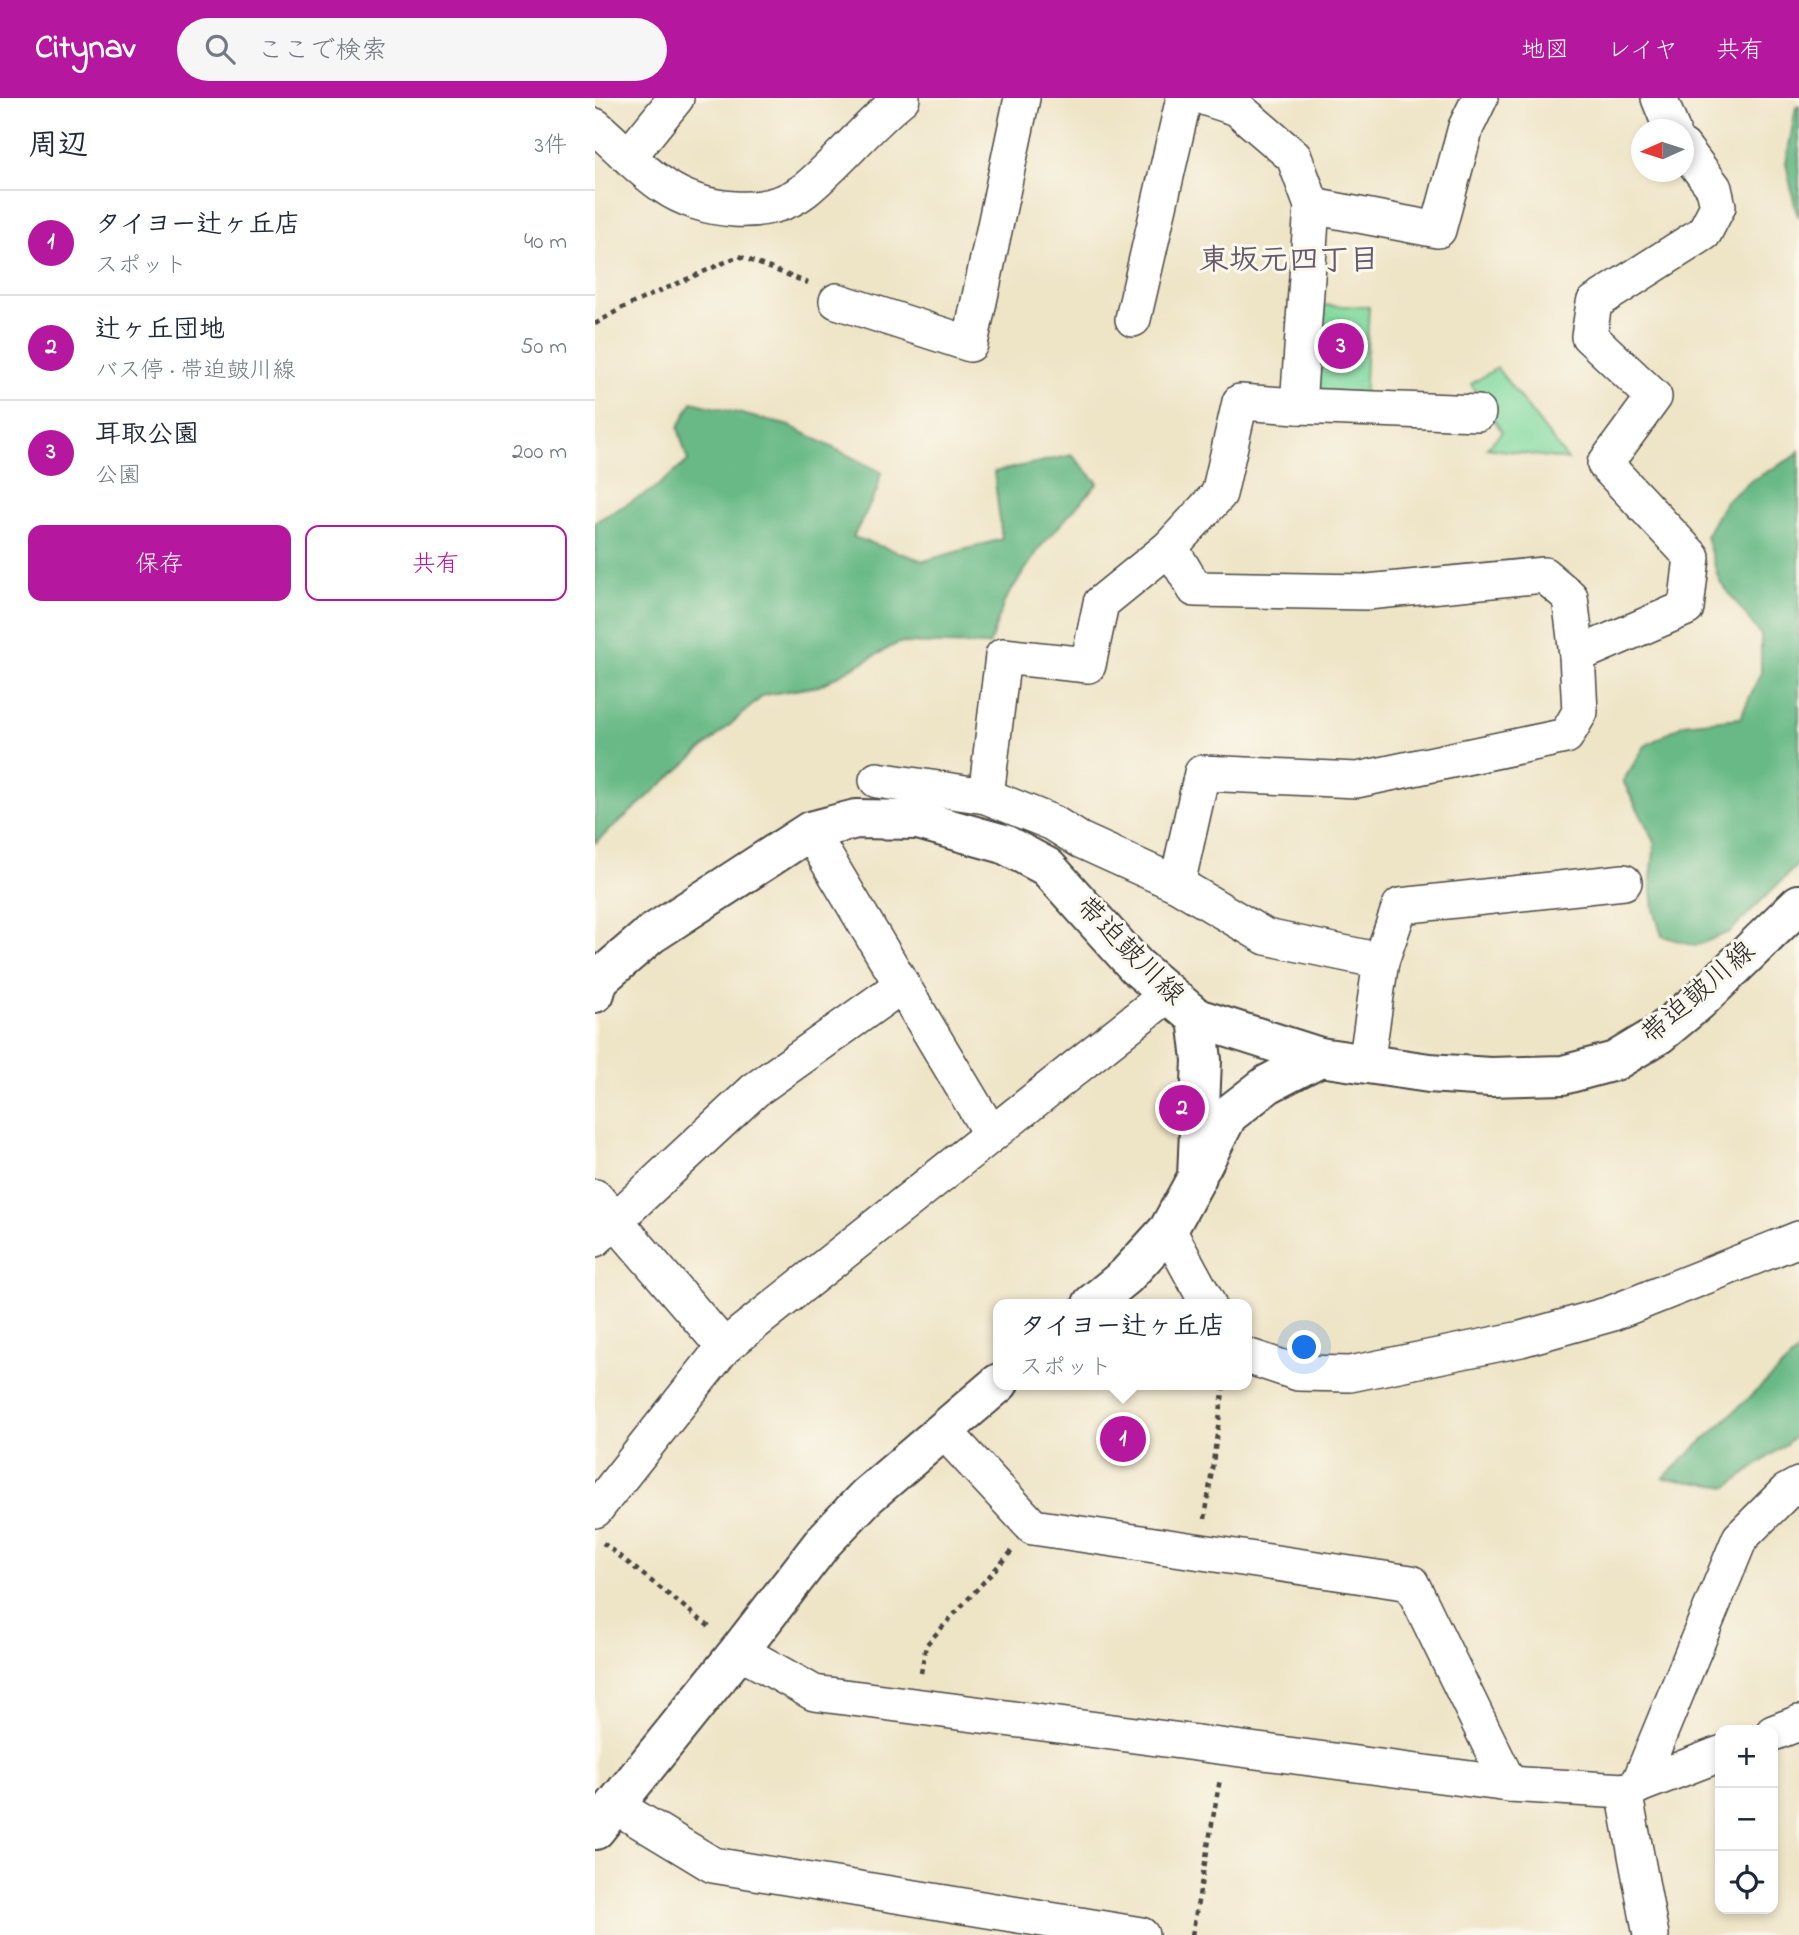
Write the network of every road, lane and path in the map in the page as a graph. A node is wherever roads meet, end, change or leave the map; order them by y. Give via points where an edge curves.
1 (676, 98) edge
2 (902, 98) edge
3 (1022, 98) edge
4 (1184, 98) edge
5 (1206, 98) edge
6 (1480, 98) edge
7 (1659, 98) edge
8 (1668, 119) edge
9 (595, 126) edge
10 (629, 156) junction
11 (1694, 162) edge
12 (1312, 206) junction
13 (837, 301) joint
14 (1133, 319) dead end
15 (595, 324) edge
16 (1298, 406) junction
17 (1478, 413) dead end
18 (1170, 547) junction
19 (1577, 655) junction
20 (877, 780) dead end
21 (986, 796) junction
22 (810, 831) junction
23 (1624, 882) dead end
24 (1177, 884) junction
25 (1799, 904) edge
26 (1381, 961) junction
27 (597, 983) edge
28 (902, 985) junction
29 (1167, 995) junction
30 (1197, 1018) junction
31 (1319, 1057) junction
32 (1366, 1065) junction
33 (991, 1134) junction
34 (1197, 1177) junction
35 (601, 1218) edge
36 (1168, 1230) junction
37 (1799, 1239) edge
38 (1099, 1299) edge
39 (1205, 1299) edge
40 (725, 1347) junction
41 (1252, 1358) edge
42 (993, 1388) edge
43 (1223, 1390) edge
44 (943, 1430) junction
45 (1799, 1485) edge
46 (595, 1510) edge
47 (1033, 1527) junction
48 (595, 1536) edge
49 (1201, 1552) junction
50 (739, 1651) junction
51 (916, 1706) junction
52 (1799, 1723) edge
53 (1778, 1731) edge
54 (1226, 1747) junction
55 (1715, 1756) edge
56 (1509, 1784) junction
57 (1631, 1789) junction
58 (604, 1818) edge
59 (1141, 1935) edge
60 (1192, 1935) edge
61 (1651, 1935) edge

1 - 10 street
2 - 10 street via 803,191 771,207 705,205 664,187
3 - 13 street via 970,344
4 - 14 street
5 - 12 street via 1237,108 1294,157
6 - 12 street via 1466,127 1438,230
7 - 8 street
9 - 10 street
11 - 19 street via 1714,188 1718,206 1703,233 1594,303 1589,336 1654,397 1605,464 1692,557 1686,608
12 - 16 street
13 - 15 path via 829,291 739,256
16 - 17 street
16 - 18 street via 1240,402 1219,494
18 - 19 street via 1195,589 1367,592 1544,575 1570,597
18 - 21 street via 1101,603 1088,665 1003,656
19 - 24 street via 1580,712 1566,736 1357,780 1202,774
20 - 21 street
21 - 24 street via 1053,822 1080,840
22 - 27 street, 帯迫皷川線 via 650,934
22 - 28 street
22 - 29 street, 帯迫皷川線 via 856,820 898,818 1004,844 1047,867
23 - 26 street via 1400,906
24 - 26 street via 1265,937
25 - 32 street, 帯迫皷川線 via 1699,1001 1658,1035 1615,1061 1563,1075 1490,1077
26 - 32 street
28 - 33 street
28 - 35 street via 755,1090
29 - 30 street, 帯迫皷川線
29 - 33 street
30 - 31 street, 帯迫皷川線
30 - 34 street via 1202,1060
31 - 32 street, 帯迫皷川線
31 - 34 street via 1268,1084 1228,1115
33 - 40 street
34 - 36 street
35 - 40 street
36 - 38 street
36 - 39 street
37 - 41 street via 1610,1314 1521,1339 1350,1374 1298,1373
40 - 46 street
42 - 44 street
43 - 49 path
44 - 47 street
44 - 50 street via 867,1496 824,1541
45 - 57 street via 1740,1538
47 - 49 street
47 - 51 path via 926,1645
48 - 50 path
49 - 56 street via 1411,1583
50 - 51 street via 814,1693
50 - 58 street
51 - 54 street
52 - 53 street
54 - 56 street
54 - 60 path
55 - 57 street
56 - 57 street
57 - 61 street
58 - 59 street via 713,1865

